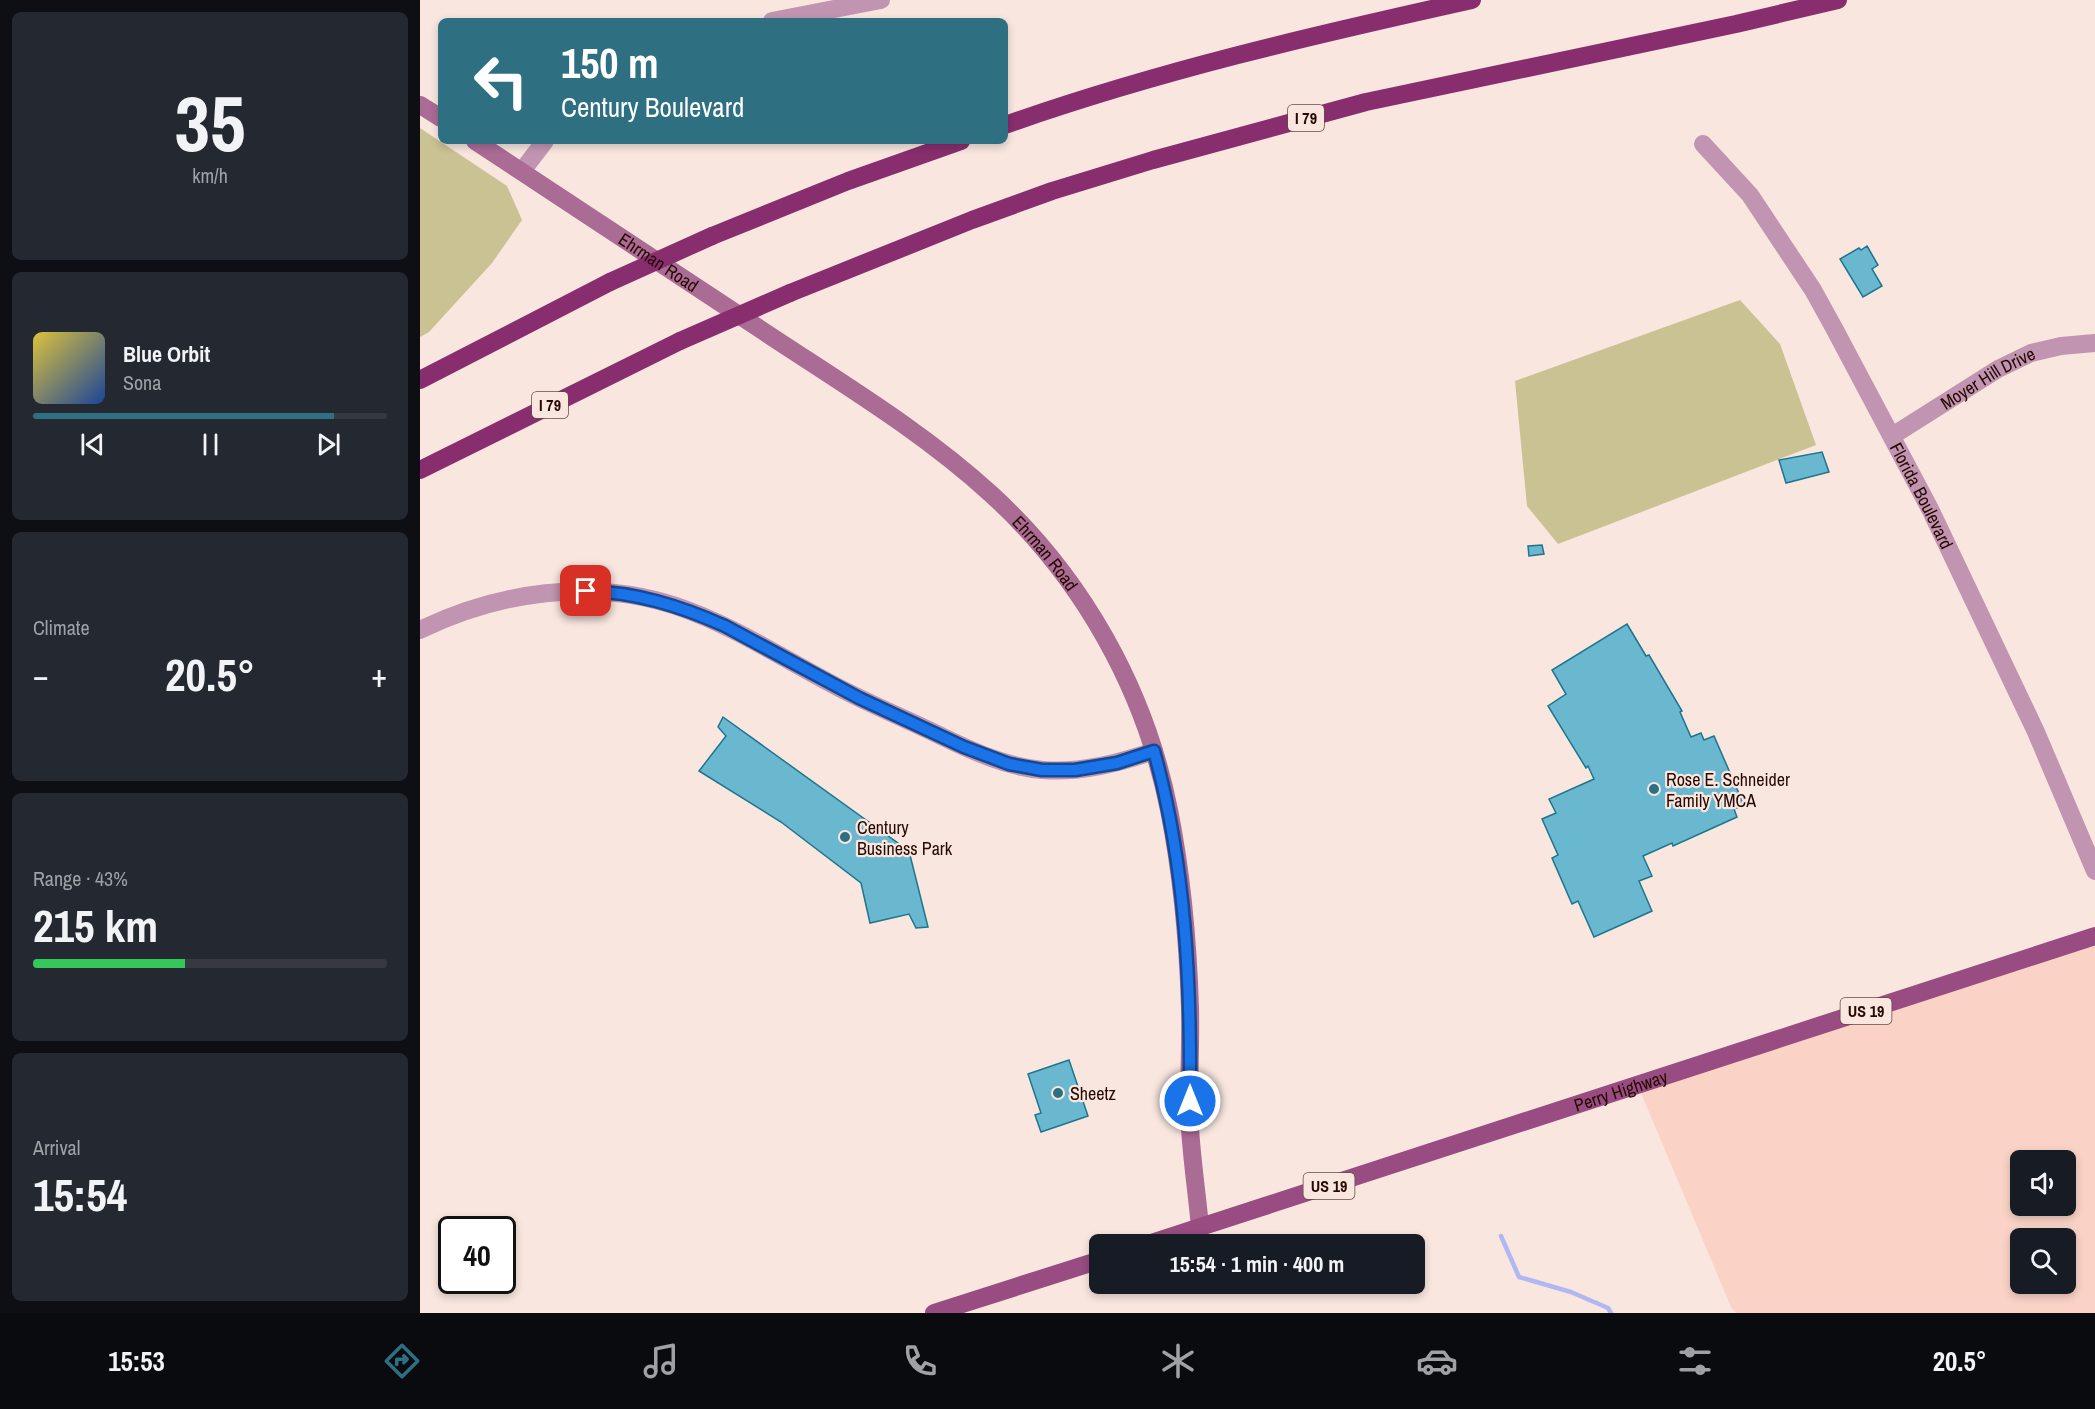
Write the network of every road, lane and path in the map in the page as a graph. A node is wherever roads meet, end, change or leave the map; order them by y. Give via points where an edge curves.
1 (881, 0) edge
2 (1473, 0) edge
3 (1838, 0) edge
4 (788, 18) edge
5 (420, 105) edge
6 (438, 116) edge
7 (1008, 124) edge
8 (480, 144) edge
9 (542, 144) edge
10 (953, 144) edge
11 (1703, 144) dead end
12 (522, 171) junction
13 (2095, 343) edge
14 (420, 380) edge
15 (1892, 436) junction
16 (420, 470) edge
17 (420, 630) edge
18 (1154, 751) junction
19 (2095, 871) edge
20 (2095, 936) edge
21 (1200, 1227) junction
22 (1179, 1234) edge
23 (1089, 1264) edge
24 (934, 1313) edge

1 - 4 street
2 - 7 highway via 1158,75
3 - 16 highway, I 79, bridge via 1366,102 1052,191 680,340
5 - 6 street
8 - 12 street, Ehrman Road
9 - 12 street
10 - 14 highway, bridge via 712,236 610,282
11 - 15 street, Florida Boulevard via 1750,195 1813,290
12 - 18 street, Ehrman Road via 861,397 992,494 1047,552 1093,617 1132,690
13 - 15 street, Moyer Hill Drive via 2031,353 1998,369
15 - 19 street, Florida Boulevard via 2036,732
17 - 18 street via 474,608 523,596 573,591 625,594 676,606 725,626 859,698 1009,764 1075,770 1117,763
18 - 21 street, Ehrman Road via 1169,809 1184,914 1190,1009 1190,1131
20 - 21 main road, Perry Highway / US 19
21 - 22 main road, Perry Highway / US 19
23 - 24 main road

